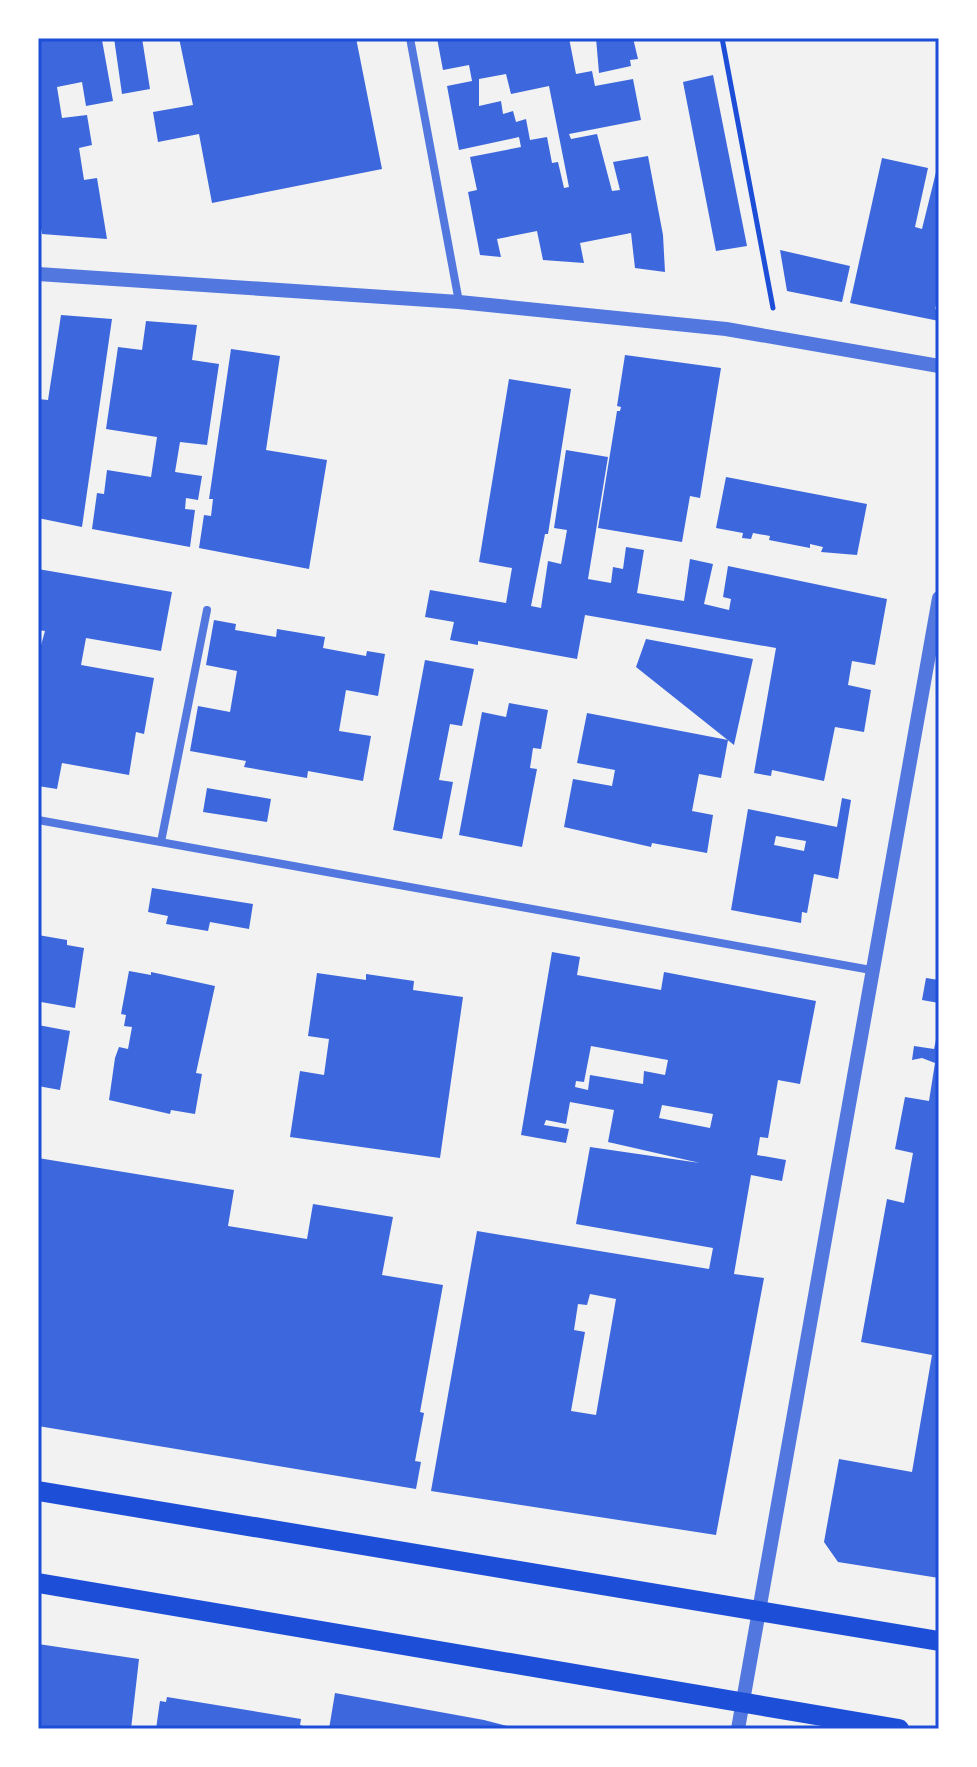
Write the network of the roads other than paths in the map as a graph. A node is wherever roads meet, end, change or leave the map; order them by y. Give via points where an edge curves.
1 (410, 38) edge
2 (38, 274) edge
3 (459, 302) junction
4 (939, 366) edge
5 (939, 598) edge
6 (207, 610) dead end
7 (38, 820) edge
8 (161, 842) junction
9 (871, 970) junction
10 (38, 1491) edge
11 (38, 1583) edge
12 (762, 1612) junction
13 (939, 1641) edge
14 (744, 1703) junction
15 (738, 1729) edge
16 (899, 1729) edge

1 - 3 street
2 - 3 street
3 - 4 street via 778,336
5 - 9 street
6 - 8 street
7 - 8 street
8 - 9 street
9 - 12 street
10 - 12 main road
11 - 14 main road
12 - 13 main road
12 - 14 street
14 - 15 street
14 - 16 main road

